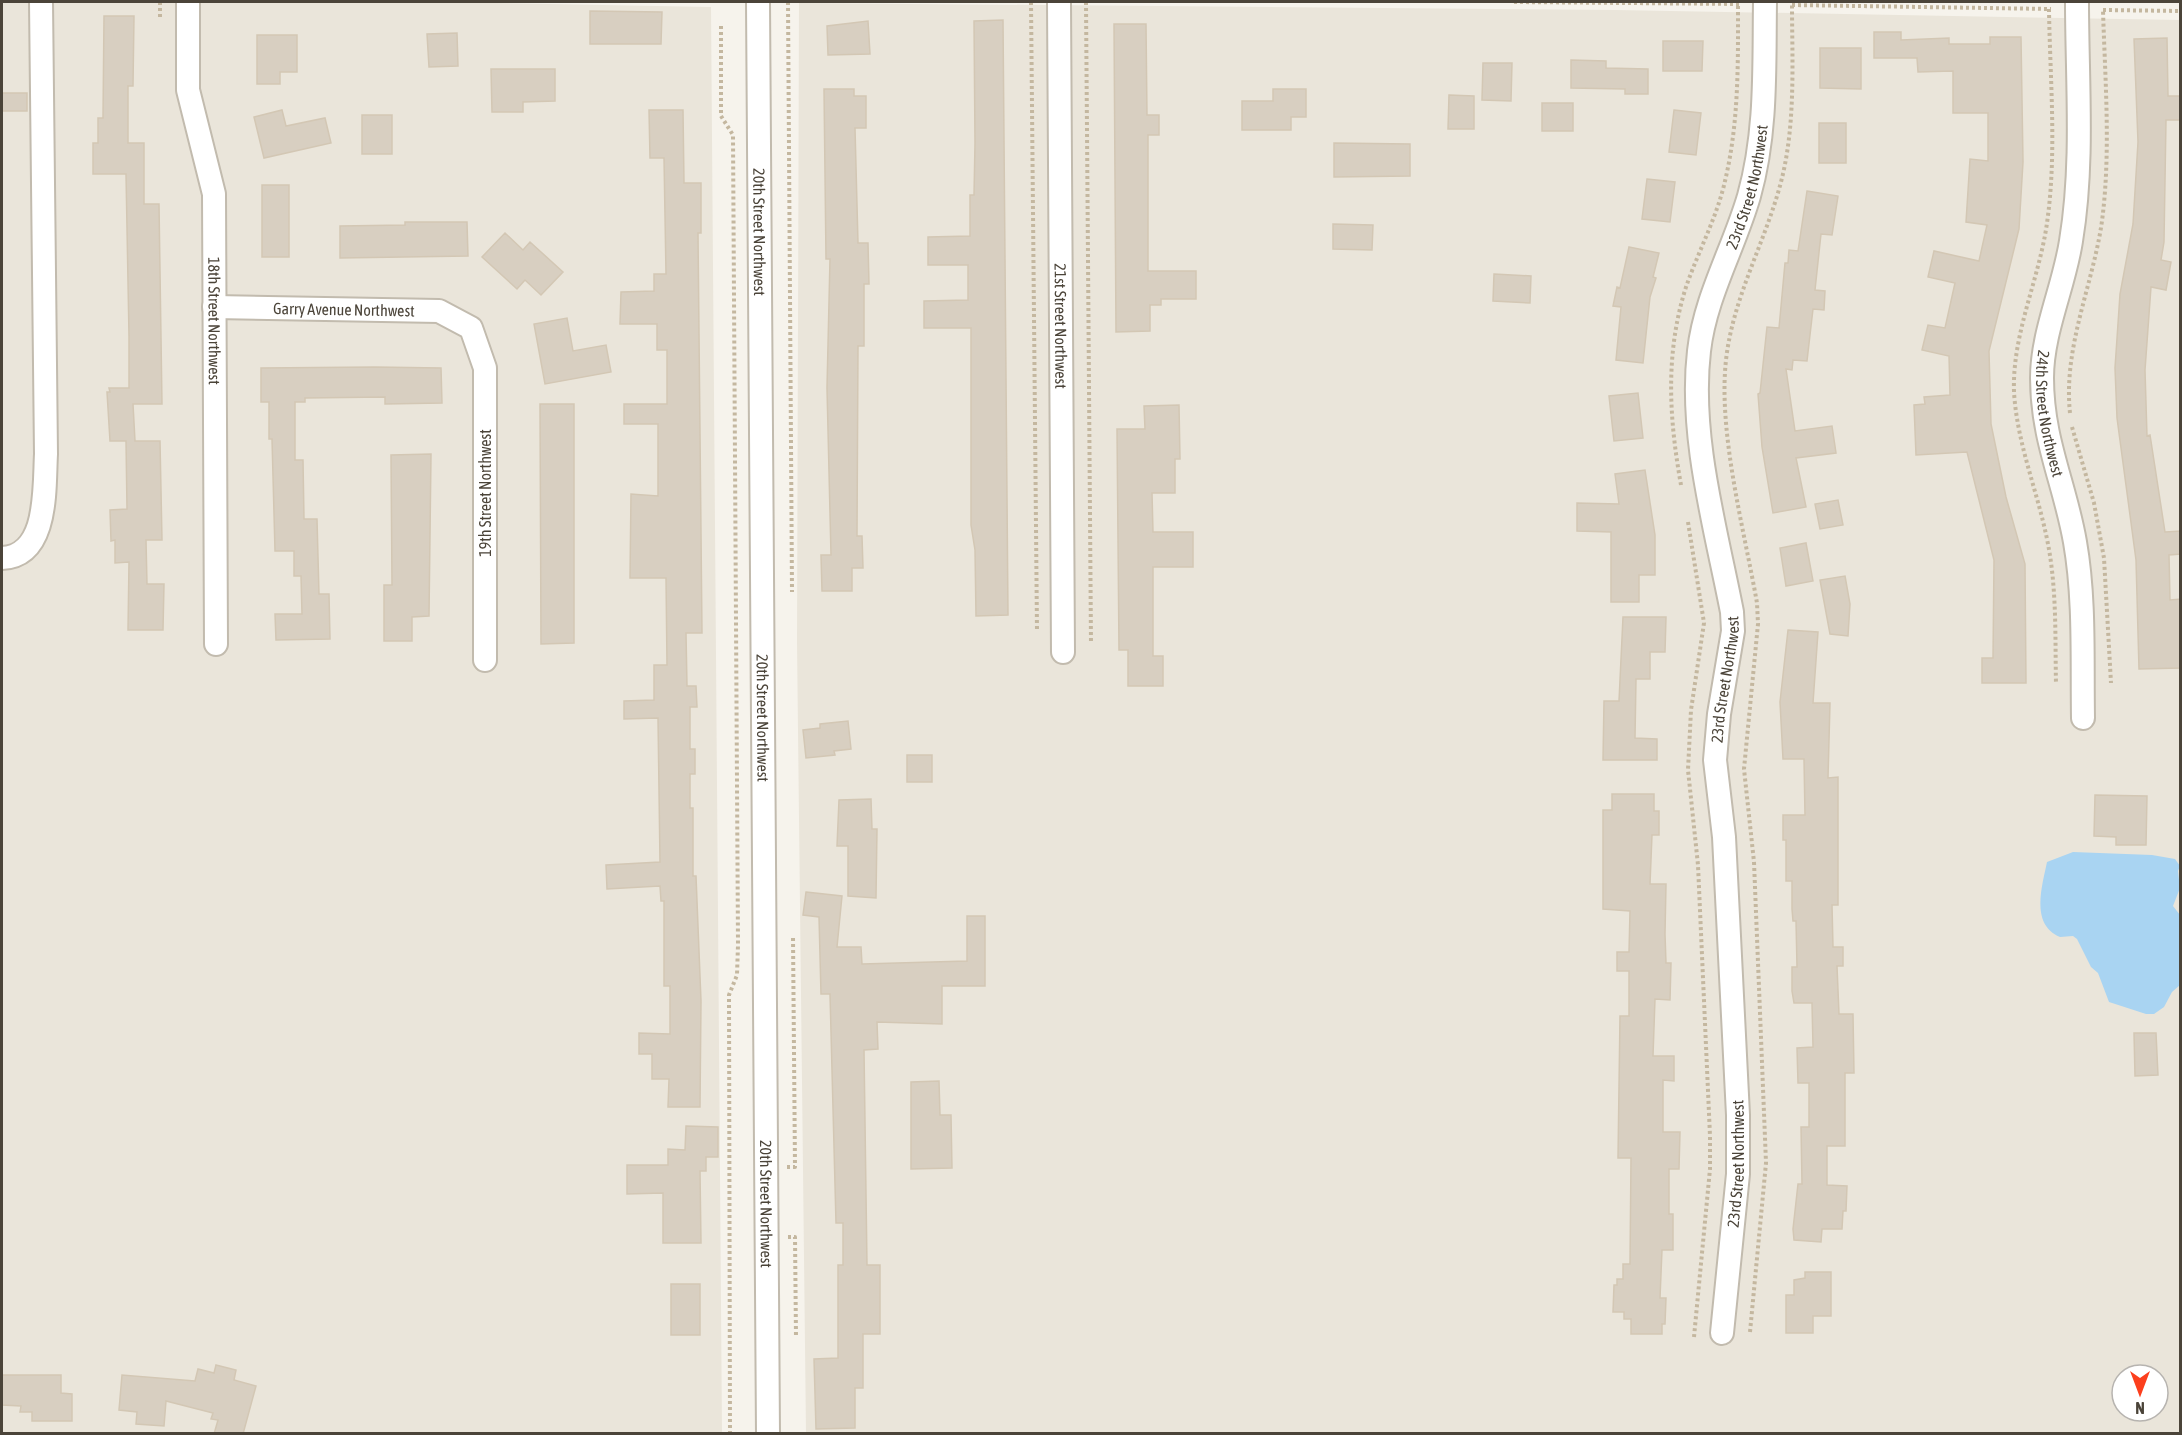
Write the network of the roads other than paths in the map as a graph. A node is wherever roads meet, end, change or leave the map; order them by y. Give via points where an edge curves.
1 (41, 2) edge
2 (188, 2) edge
3 (758, 2) edge
4 (1059, 2) edge
5 (1765, 4) edge
6 (2076, 7) edge
7 (214, 307) junction
8 (471, 328) joint
9 (2, 558) edge
10 (216, 644) dead end
11 (1063, 652) dead end
12 (485, 660) dead end
13 (2083, 718) dead end
14 (1722, 1333) dead end
15 (768, 1434) edge

1 - 9 street via 46,454 43,506 37,534 24,550
2 - 7 street, 18th Street Northwest via 188,90 214,194
3 - 15 street, 20th Street Northwest
4 - 11 street, 21st Street Northwest
5 - 14 street, 23rd Street Northwest via 1764,112 1759,154 1749,197 1707,313 1696,387 1698,426 1733,632 1715,760 1724,837 1738,1114 1738,1174
6 - 13 street, 24th Street Northwest via 2079,185 2071,243 2042,376 2048,443 2075,539 2080,575
7 - 8 street, Garry Avenue Northwest via 439,311
7 - 10 street, 18th Street Northwest
8 - 12 street, 19th Street Northwest via 485,368

